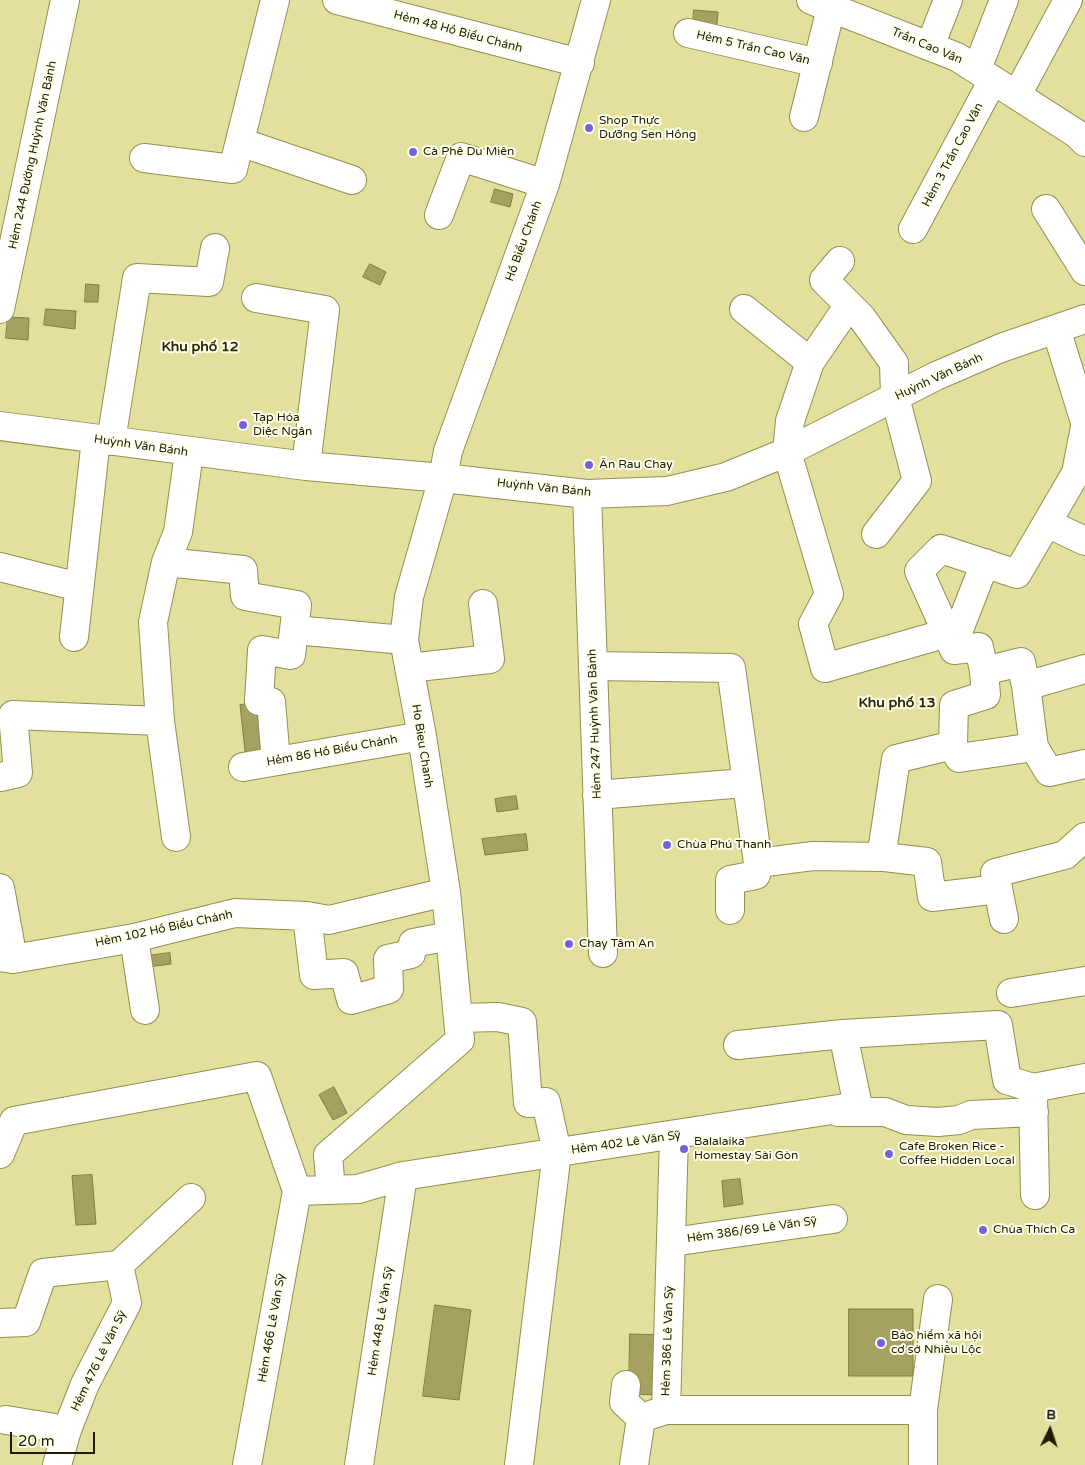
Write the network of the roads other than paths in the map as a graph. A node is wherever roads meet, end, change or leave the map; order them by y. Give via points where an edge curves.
1 (65, 0) edge
2 (275, 0) edge
3 (337, 0) edge
4 (596, 0) edge
5 (948, 0) edge
6 (1004, 0) edge
7 (1068, 0) edge
8 (821, 4) edge
9 (867, 10) edge
10 (688, 33) dead end
11 (930, 46) junction
12 (580, 63) junction
13 (818, 63) junction
14 (985, 75) junction
15 (1017, 95) junction
16 (804, 117) dead end
17 (240, 142) junction
18 (1085, 142) edge
19 (144, 158) dead end
20 (352, 180) dead end
21 (545, 184) junction
22 (1046, 209) dead end
23 (439, 215) dead end
24 (913, 229) dead end
25 (216, 248) dead end
26 (840, 261) dead end
27 (1085, 271) edge
28 (256, 298) dead end
29 (849, 305) junction
30 (0, 309) edge
31 (744, 309) dead end
32 (1085, 319) edge
33 (1056, 329) junction
34 (810, 362) junction
35 (895, 397) junction
36 (1085, 422) edge
37 (0, 426) edge
38 (1085, 427) edge
39 (103, 440) junction
40 (787, 452) junction
41 (189, 453) junction
42 (306, 466) junction
43 (443, 478) junction
44 (587, 494) junction
45 (1048, 522) junction
46 (876, 534) dead end
47 (1085, 541) edge
48 (166, 562) junction
49 (985, 564) junction
50 (0, 567) edge
51 (79, 587) junction
52 (484, 604) dead end
53 (295, 630) junction
54 (947, 633) junction
55 (74, 636) dead end
56 (404, 640) junction
57 (593, 666) junction
58 (408, 668) junction
59 (1085, 669) edge
60 (984, 671) junction
61 (1026, 686) junction
62 (160, 721) junction
63 (7, 732) edge
64 (422, 736) junction
65 (953, 745) junction
66 (1034, 747) junction
67 (276, 761) junction
68 (242, 767) dead end
69 (1084, 771) edge
70 (0, 777) edge
71 (745, 784) junction
72 (597, 795) junction
73 (176, 837) dead end
74 (1085, 837) edge
75 (884, 857) junction
76 (758, 863) junction
77 (0, 888) edge
78 (998, 889) junction
79 (446, 892) junction
80 (730, 910) dead end
81 (307, 916) junction
82 (1004, 919) dead end
83 (450, 936) junction
84 (134, 938) junction
85 (603, 953) dead end
86 (7, 958) edge
87 (1085, 981) edge
88 (1011, 993) dead end
89 (145, 1010) dead end
90 (459, 1018) junction
91 (843, 1034) junction
92 (738, 1045) dead end
93 (1085, 1078) edge
94 (1033, 1100) junction
95 (824, 1111) junction
96 (674, 1136) junction
97 (557, 1152) junction
98 (0, 1154) edge
99 (403, 1176) junction
100 (331, 1190) junction
101 (297, 1191) junction
102 (1035, 1195) dead end
103 (191, 1198) dead end
104 (833, 1219) dead end
105 (672, 1242) junction
106 (119, 1265) junction
107 (938, 1299) dead end
108 (0, 1323) edge
109 (626, 1385) dead end
110 (666, 1410) junction
111 (923, 1410) junction
112 (641, 1418) junction
113 (6, 1420) dead end
114 (66, 1430) junction
115 (56, 1465) edge
116 (247, 1465) edge
117 (359, 1465) edge
118 (520, 1465) edge
119 (634, 1465) edge
120 (923, 1465) edge

1 - 30 street, Hẻm 244 Đường Huỳnh Văn Bánh
2 - 17 street
3 - 12 street, Hẻm 48 Hồ Biểu Chánh
4 - 12 street, Hồ Biểu Chánh
5 - 11 street
6 - 14 street, Hẻm 3 Trần Cao Vân
7 - 15 street
8 - 9 street, Trần Cao Vân
8 - 13 street, Hẻm 5 Trần Cao Vân
9 - 11 street, Trần Cao Vân
10 - 13 street, Hẻm 5 Trần Cao Vân
11 - 14 street, Trần Cao Vân via 957,57
12 - 21 street, Hồ Biểu Chánh
13 - 16 street, Hẻm 5 Trần Cao Vân
14 - 15 street, Trần Cao Vân
14 - 24 street, Hẻm 3 Trần Cao Vân
15 - 18 street, Trần Cao Vân
17 - 19 street via 233,169
17 - 20 street
21 - 23 street via 461,157
21 - 43 street, Hồ Biểu Chánh via 448,451
22 - 27 street
25 - 39 street via 209,282 137,278
26 - 29 street via 824,280
28 - 42 street via 325,310
29 - 34 street
29 - 35 street via 894,363
31 - 34 street
32 - 33 street, Huỳnh Văn Bánh
33 - 35 street, Huỳnh Văn Bánh via 1001,348
33 - 36 street
34 - 40 street via 790,421
35 - 40 street, Huỳnh Văn Bánh
35 - 46 street via 917,481
37 - 39 street, Huỳnh Văn Bánh
38 - 45 street via 1076,473
39 - 41 street, Huỳnh Văn Bánh
39 - 51 street
40 - 44 street, Huỳnh Văn Bánh via 726,477 667,491
40 - 54 street via 829,594 813,624 825,668
41 - 42 street, Huỳnh Văn Bánh
41 - 48 street via 178,532
42 - 43 street, Huỳnh Văn Bánh
43 - 44 street, Huỳnh Văn Bánh
43 - 56 street, Ho Bieu Chanh via 416,571
44 - 57 street, Hẻm 247 Huỳnh Văn Bánh
45 - 47 street
45 - 49 street via 1017,574
48 - 53 street via 243,570 245,596 297,605
48 - 62 street via 153,622
49 - 54 street via 960,627
49 - 54 street via 941,549 919,571
50 - 51 street
51 - 55 street
52 - 58 street via 490,659
53 - 56 street
53 - 67 street via 290,655 262,650 259,701 271,702
54 - 60 street via 954,650 980,647
56 - 58 street, Ho Bieu Chanh
57 - 71 street via 731,668
57 - 72 street, Hẻm 247 Huỳnh Văn Bánh
58 - 64 street, Ho Bieu Chanh
59 - 61 street
60 - 61 street via 1021,662
60 - 65 street via 986,695 954,705
61 - 66 street
62 - 63 street via 12,715
62 - 73 street
63 - 70 street via 18,773
64 - 67 street, Hẻm 86 Hồ Biểu Chánh
64 - 79 street, Ho Bieu Chanh
65 - 66 street via 959,758
65 - 75 street via 896,759
66 - 69 street via 1049,772
67 - 68 street, Hẻm 86 Hồ Biểu Chánh
71 - 72 street
71 - 76 street
72 - 85 street, Hẻm 247 Huỳnh Văn Bánh
74 - 78 street via 1065,855 995,873
75 - 76 street via 813,856
75 - 78 street via 927,862 932,897
76 - 80 street via 756,875 730,880
77 - 86 street
78 - 82 street
79 - 81 street, Hẻm 102 Hồ Biểu Chánh via 329,920
79 - 83 street, Ho Bieu Chanh
81 - 83 street via 314,975 344,973 351,1000 389,989 388,960 411,954 413,943
81 - 84 street, Hẻm 102 Hồ Biểu Chánh via 235,913
83 - 90 street, Ho Bieu Chanh
84 - 86 street, Hẻm 102 Hồ Biểu Chánh
84 - 89 street
87 - 88 street
90 - 97 street via 498,1017 522,1022 528,1103 546,1102
90 - 100 street, Ho Bieu Chanh via 460,1040 328,1155
91 - 92 street
91 - 94 street via 998,1025 1007,1080
91 - 95 street, Hẻm 402 Lê Văn Sỹ via 858,1106
93 - 94 street
94 - 95 street via 959,1120 938,1122 906,1120 885,1112
94 - 102 street
95 - 96 street, Hẻm 402 Lê Văn Sỹ
96 - 97 street, Hẻm 402 Lê Văn Sỹ
96 - 105 street, Hẻm 386 Lê Văn Sỹ
97 - 99 street
97 - 118 street, Hẻm 402 Lê Văn Sỹ
98 - 101 street, Hẻm 466 Lê Văn Sỹ via 14,1121 257,1076
99 - 100 street via 358,1189
99 - 117 street, Hẻm 448 Lê Văn Sỹ
100 - 101 street
101 - 116 street, Hẻm 466 Lê Văn Sỹ
103 - 106 street
104 - 105 street, Hẻm 386/69 Lê Văn Sỹ
105 - 110 street, Hẻm 386 Lê Văn Sỹ
106 - 108 street via 43,1273 26,1322
106 - 114 street, Hẻm 476 Lê Văn Sỹ via 127,1303 88,1377
107 - 111 street
109 - 112 street via 624,1402
110 - 111 street, Hẻm 386 Lê Văn Sỹ
110 - 112 street
111 - 120 street
112 - 119 street
113 - 114 street
114 - 115 street, Hẻm 476 Lê Văn Sỹ

